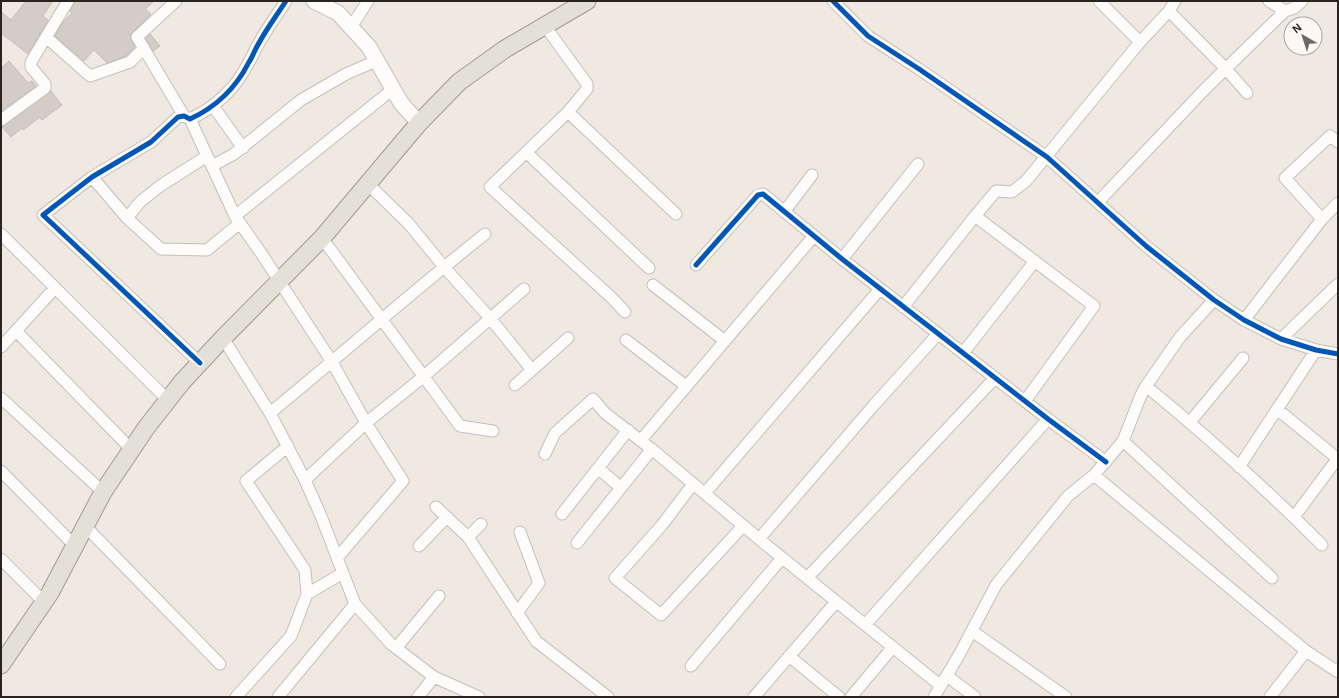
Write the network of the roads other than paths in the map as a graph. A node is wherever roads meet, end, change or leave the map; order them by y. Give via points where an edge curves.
1 (68, 1) edge
2 (176, 1) edge
3 (286, 1) edge
4 (314, 1) edge
5 (368, 1) edge
6 (587, 1) edge
7 (832, 1) edge
8 (1100, 1) edge
9 (1175, 1) edge
10 (1269, 1) edge
11 (1302, 1) edge
12 (1169, 11) junction
13 (1285, 11) junction
14 (545, 26) junction
15 (351, 27) junction
16 (46, 37) junction
17 (1140, 42) junction
18 (144, 48) junction
19 (376, 60) junction
20 (1226, 69) junction
21 (393, 88) junction
22 (1247, 93) dead end
23 (213, 106) junction
24 (568, 112) junction
25 (187, 117) junction
26 (1, 120) edge
27 (419, 123) junction
28 (1338, 142) edge
29 (243, 148) junction
30 (526, 152) junction
31 (1047, 157) junction
32 (210, 161) junction
33 (918, 164) dead end
34 (812, 175) dead end
35 (92, 177) junction
36 (368, 184) junction
37 (1098, 202) junction
38 (1338, 203) edge
39 (784, 212) junction
40 (676, 214) dead end
41 (975, 216) junction
42 (127, 218) junction
43 (238, 219) junction
44 (1322, 220) junction
45 (1, 234) edge
46 (485, 234) dead end
47 (813, 236) junction
48 (322, 238) junction
49 (842, 259) junction
50 (1035, 261) junction
51 (696, 265) dead end
52 (444, 267) junction
53 (649, 268) dead end
54 (279, 281) junction
55 (1338, 284) edge
56 (653, 285) dead end
57 (55, 288) junction
58 (880, 288) junction
59 (524, 289) dead end
60 (1214, 300) junction
61 (903, 307) junction
62 (625, 312) dead end
63 (490, 318) junction
64 (382, 319) junction
65 (1244, 320) junction
66 (16, 331) junction
67 (938, 334) junction
68 (223, 338) junction
69 (568, 338) dead end
70 (1281, 339) junction
71 (626, 340) dead end
72 (725, 341) junction
73 (1, 347) edge
74 (1316, 350) junction
75 (963, 353) junction
76 (1338, 354) edge
77 (1243, 358) dead end
78 (332, 362) junction
79 (200, 363) junction
80 (532, 370) junction
81 (423, 377) junction
82 (995, 378) junction
83 (516, 385) dead end
84 (686, 386) junction
85 (1146, 386) junction
86 (1, 398) edge
87 (168, 400) junction
88 (1025, 401) junction
89 (1277, 409) junction
90 (270, 413) junction
91 (1048, 419) junction
92 (1190, 422) junction
93 (366, 423) junction
94 (628, 430) junction
95 (493, 431) dead end
96 (640, 440) junction
97 (1123, 441) junction
98 (288, 446) junction
99 (652, 449) junction
100 (132, 450) junction
101 (545, 454) dead end
102 (1338, 458) edge
103 (1106, 462) junction
104 (1239, 467) junction
105 (598, 468) junction
106 (1, 471) edge
107 (1094, 475) junction
108 (305, 480) junction
109 (693, 484) junction
110 (621, 488) junction
111 (103, 492) junction
112 (705, 493) junction
113 (436, 507) dead end
114 (562, 514) dead end
115 (447, 517) junction
116 (1294, 517) junction
117 (481, 524) dead end
118 (85, 526) junction
119 (743, 526) junction
120 (520, 532) dead end
121 (468, 537) junction
122 (759, 539) junction
123 (576, 543) dead end
124 (1322, 545) dead end
125 (75, 546) junction
126 (419, 546) dead end
127 (337, 558) junction
128 (782, 558) junction
129 (1, 559) edge
130 (342, 573) junction
131 (807, 578) junction
132 (1272, 578) dead end
133 (307, 594) junction
134 (440, 596) dead end
135 (44, 602) junction
136 (836, 602) junction
137 (355, 604) junction
138 (517, 613) junction
139 (865, 625) junction
140 (972, 631) junction
141 (893, 647) junction
142 (396, 648) junction
143 (1306, 651) junction
144 (789, 656) junction
145 (220, 664) dead end
146 (1, 665) edge
147 (691, 666) dead end
148 (1338, 672) edge
149 (434, 677) junction
150 (944, 681) junction
151 (236, 697) edge
152 (278, 697) edge
153 (418, 697) edge
154 (479, 697) edge
155 (608, 697) edge
156 (754, 697) edge
157 (839, 697) edge
158 (851, 697) edge
159 (934, 697) edge
160 (975, 697) edge
161 (1066, 697) edge
162 (1270, 697) edge

1 - 16 street
2 - 18 street via 137,37
3 - 23 street via 231,90
4 - 15 street via 338,13
5 - 15 street
6 - 14 main road
7 - 31 street via 868,36
8 - 17 street
9 - 12 street
10 - 13 street
11 - 13 street
12 - 17 street
12 - 20 street
13 - 20 street
14 - 24 street via 587,84 587,88
14 - 27 main road via 505,49 459,82
15 - 19 street via 369,47
16 - 18 street via 90,76 130,62
16 - 26 street via 31,62 31,67 45,84 45,88
17 - 31 street
18 - 25 street
19 - 21 street
19 - 29 street via 301,100
20 - 22 street
20 - 37 street
21 - 27 street via 401,103
21 - 43 street
23 - 25 street via 204,112
23 - 29 street
24 - 30 street
24 - 40 street
25 - 32 street
25 - 35 street via 175,119 151,142
27 - 36 main road
28 - 44 street via 1330,136 1285,178
29 - 32 street via 234,154
30 - 53 street
30 - 62 street via 490,187
31 - 37 street
31 - 41 street via 1026,181 1012,192 996,191
32 - 42 street via 160,186 140,202
32 - 43 street
33 - 49 street
34 - 39 street
35 - 42 street
35 - 79 street via 43,215
36 - 48 main road
36 - 52 street via 409,224
37 - 60 street via 1146,246
38 - 44 street
39 - 47 street
39 - 51 street via 763,194 758,194
41 - 50 street
41 - 61 street
42 - 43 street via 161,249 207,250
43 - 54 street
44 - 65 street
45 - 57 street
46 - 52 street
47 - 49 street
47 - 72 street
48 - 54 main road
48 - 64 street
49 - 58 street
50 - 75 street
50 - 88 street via 1094,306
52 - 63 street
52 - 64 street
54 - 68 main road
54 - 78 street
55 - 70 street
56 - 72 street
57 - 66 street
57 - 87 street
58 - 61 street
58 - 112 street
59 - 63 street
60 - 65 street
60 - 85 street via 1180,337
61 - 67 street
63 - 80 street
63 - 81 street
64 - 78 street
64 - 81 street
65 - 70 street
66 - 73 street
66 - 100 street
67 - 75 street
67 - 122 street
68 - 79 main road
68 - 90 street
69 - 80 street
70 - 74 street
71 - 84 street
72 - 84 street
74 - 76 street
74 - 89 street
75 - 82 street
77 - 92 street
78 - 90 street
78 - 93 street
79 - 87 main road
80 - 83 street
81 - 93 street
81 - 95 street via 460,426
82 - 88 street
82 - 131 street
84 - 96 street
85 - 92 street
85 - 97 street
86 - 111 street
87 - 100 main road
88 - 91 street
89 - 102 street
89 - 104 street
90 - 98 street
91 - 103 street
91 - 139 street
92 - 104 street
93 - 108 street
93 - 127 street via 403,481
94 - 96 street
94 - 101 street via 605,413 594,399 555,433
94 - 105 street
96 - 99 street
97 - 103 street
97 - 132 street
98 - 108 street
98 - 133 street via 246,481 305,570
99 - 109 street
99 - 110 street
100 - 111 main road
102 - 116 street
103 - 107 street
104 - 116 street
105 - 110 street
105 - 114 street
106 - 125 street
107 - 140 street via 1068,496 996,585
107 - 143 street
108 - 127 street
109 - 112 street
109 - 119 street via 662,525 615,578 661,615
110 - 123 street
111 - 118 main road
112 - 119 street
113 - 115 street
115 - 121 street
115 - 126 street
116 - 124 street
117 - 121 street
118 - 125 main road
118 - 145 street
119 - 122 street
120 - 138 street via 539,583
121 - 138 street
122 - 128 street
125 - 135 main road
127 - 130 street
128 - 131 street
128 - 147 street
129 - 135 street
130 - 133 street
130 - 137 street
131 - 136 street
133 - 151 street via 291,636
134 - 142 street
135 - 146 main road
136 - 139 street
136 - 144 street
137 - 142 street
137 - 152 street
138 - 155 street via 536,641
139 - 141 street
140 - 150 street
140 - 161 street
141 - 150 street
141 - 158 street
142 - 149 street
143 - 148 street
143 - 162 street
144 - 156 street
144 - 157 street
149 - 153 street
149 - 154 street
150 - 159 street
150 - 160 street

